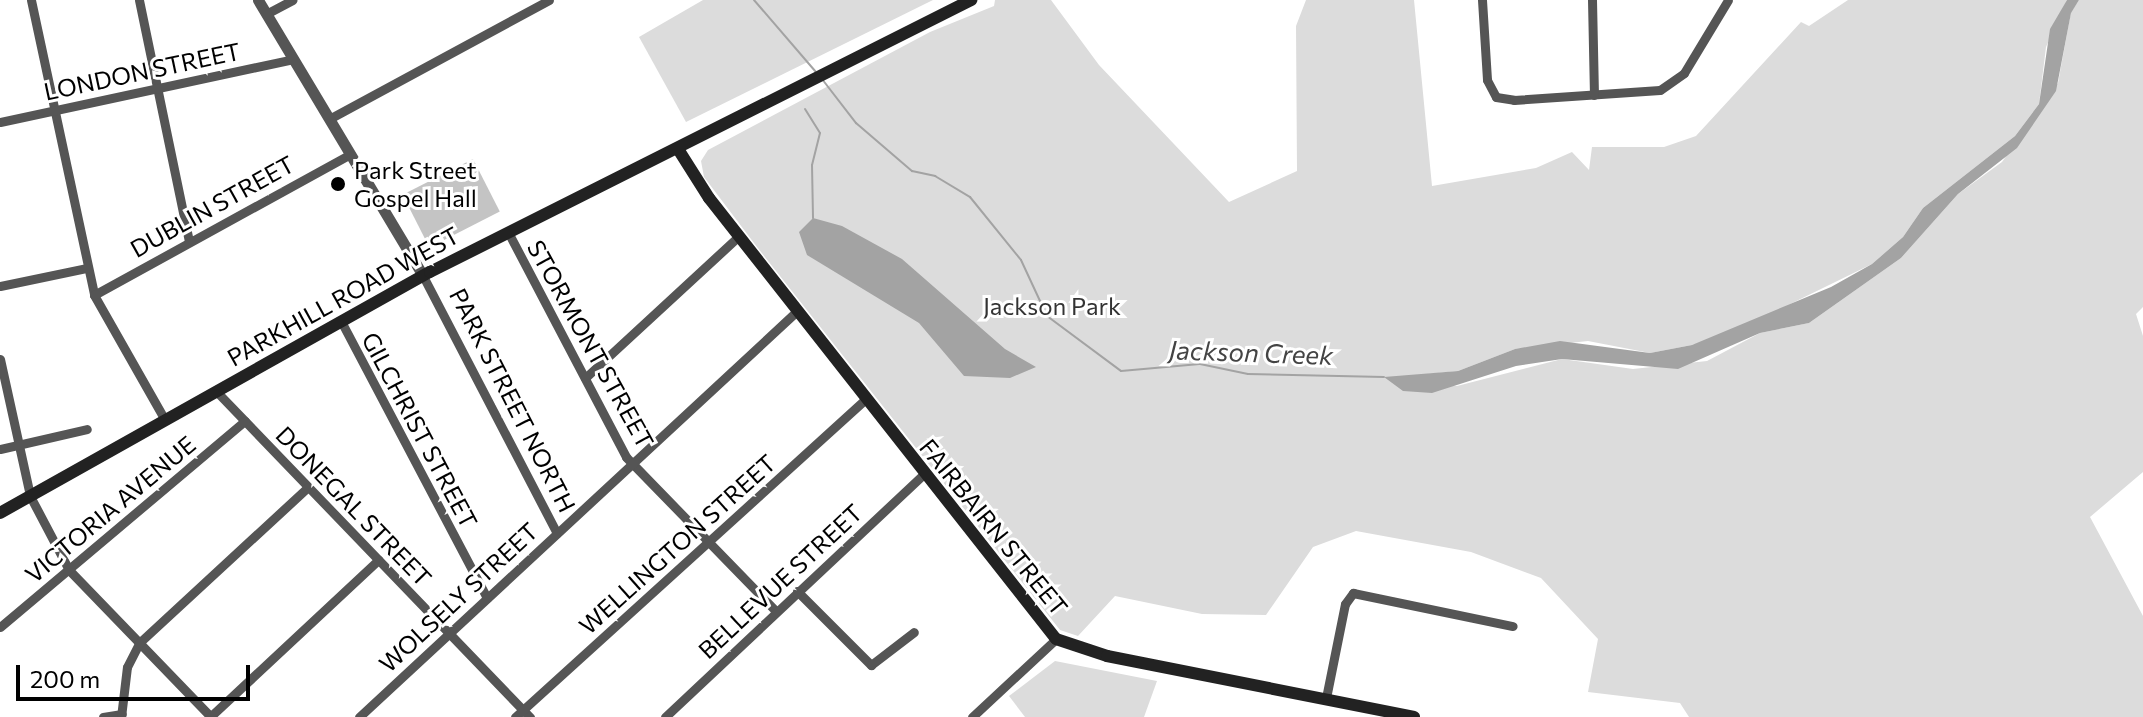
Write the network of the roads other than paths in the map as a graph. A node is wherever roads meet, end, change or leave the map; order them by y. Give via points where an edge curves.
1 (31, 0) edge
2 (139, 0) edge
3 (258, 0) edge
4 (292, 0) edge
5 (549, 0) edge
6 (971, 0) edge
7 (1482, 0) edge
8 (1592, 0) edge
9 (1728, 0) edge
10 (534, 4) edge
11 (958, 4) edge
12 (266, 14) junction
13 (293, 59) junction
14 (158, 89) junction
15 (1594, 95) junction
16 (54, 111) junction
17 (329, 119) junction
18 (0, 122) edge
19 (678, 149) junction
20 (350, 154) junction
21 (508, 232) junction
22 (739, 236) junction
23 (189, 241) junction
24 (87, 268) junction
25 (423, 276) junction
26 (0, 286) edge
27 (94, 295) junction
28 (797, 311) junction
29 (342, 323) junction
30 (0, 359) edge
31 (585, 378) junction
32 (216, 391) junction
33 (865, 400) junction
34 (165, 420) junction
35 (245, 421) junction
36 (87, 429) dead end
37 (19, 444) junction
38 (0, 449) edge
39 (633, 464) junction
40 (924, 474) junction
41 (308, 487) junction
42 (30, 496) junction
43 (0, 513) edge
44 (557, 533) junction
45 (709, 541) junction
46 (378, 560) junction
47 (69, 570) junction
48 (797, 591) junction
49 (487, 598) junction
50 (776, 611) junction
51 (1513, 626) dead end
52 (0, 627) edge
53 (914, 632) dead end
54 (449, 634) junction
55 (1056, 639) junction
56 (139, 643) junction
57 (1326, 698) junction
58 (527, 713) edge
59 (122, 716) edge
60 (103, 717) edge
61 (211, 717) edge
62 (359, 717) edge
63 (515, 717) edge
64 (665, 717) edge
65 (972, 717) edge
66 (1414, 717) edge

1 - 16 street
2 - 14 street
3 - 12 street, PARK STREET NORTH
4 - 12 street
5 - 10 street
6 - 11 main road, PARKHILL ROAD WEST
7 - 15 street via 1487,80 1496,97
8 - 15 street
9 - 15 street via 1684,73 1660,90
10 - 17 street
11 - 19 main road, PARKHILL ROAD WEST
12 - 13 street, PARK STREET NORTH
13 - 14 street, LONDON STREET
13 - 17 street, PARK STREET NORTH
14 - 16 street, LONDON STREET
14 - 23 street
16 - 18 street, LONDON STREET
16 - 24 street
17 - 20 street, PARK STREET NORTH
19 - 21 main road, PARKHILL ROAD WEST
19 - 22 main road, FAIRBAIRN STREET
20 - 23 street, DUBLIN STREET
20 - 25 street, PARK STREET NORTH
21 - 25 main road, PARKHILL ROAD WEST
21 - 31 street, STORMONT STREET
22 - 28 main road, FAIRBAIRN STREET
22 - 31 street
23 - 27 street, DUBLIN STREET
24 - 26 street
24 - 27 street
25 - 29 main road, PARKHILL ROAD WEST
25 - 44 street, PARK STREET NORTH
27 - 34 street
28 - 33 main road, FAIRBAIRN STREET
28 - 39 street, WOLSELY STREET
29 - 32 main road, PARKHILL ROAD WEST
29 - 49 street, GILCHRIST STREET
30 - 37 street
31 - 39 street, STORMONT STREET
32 - 34 main road, PARKHILL ROAD WEST
32 - 35 street, DONEGAL STREET
33 - 40 main road, FAIRBAIRN STREET
33 - 45 street, WELLINGTON STREET
34 - 42 main road, PARKHILL ROAD WEST
35 - 41 street, DONEGAL STREET
35 - 47 street, VICTORIA AVENUE
36 - 37 street
37 - 38 street
37 - 42 street
39 - 44 street, WOLSELY STREET
39 - 45 street, STORMONT STREET
40 - 48 street, BELLEVUE STREET
40 - 55 main road, FAIRBAIRN STREET
41 - 46 street, DONEGAL STREET
41 - 56 street
42 - 43 main road, PARKHILL ROAD WEST
42 - 47 street
44 - 49 street, WOLSELY STREET
45 - 50 street, STORMONT STREET
45 - 58 street, WELLINGTON STREET
46 - 54 street, DONEGAL STREET
46 - 61 street
47 - 52 street, VICTORIA AVENUE
47 - 56 street
48 - 50 street, BELLEVUE STREET
48 - 53 street via 871,665
49 - 54 street, WOLSELY STREET
50 - 64 street, BELLEVUE STREET
51 - 57 street via 1353,593 1345,604
54 - 58 street, DONEGAL STREET
54 - 62 street, WOLSELY STREET
55 - 57 main road, FAIRBAIRN STREET via 1107,656
55 - 65 street
56 - 59 street via 127,667
56 - 61 street
57 - 66 main road, FAIRBAIRN STREET
58 - 63 street, WELLINGTON STREET
59 - 60 street

